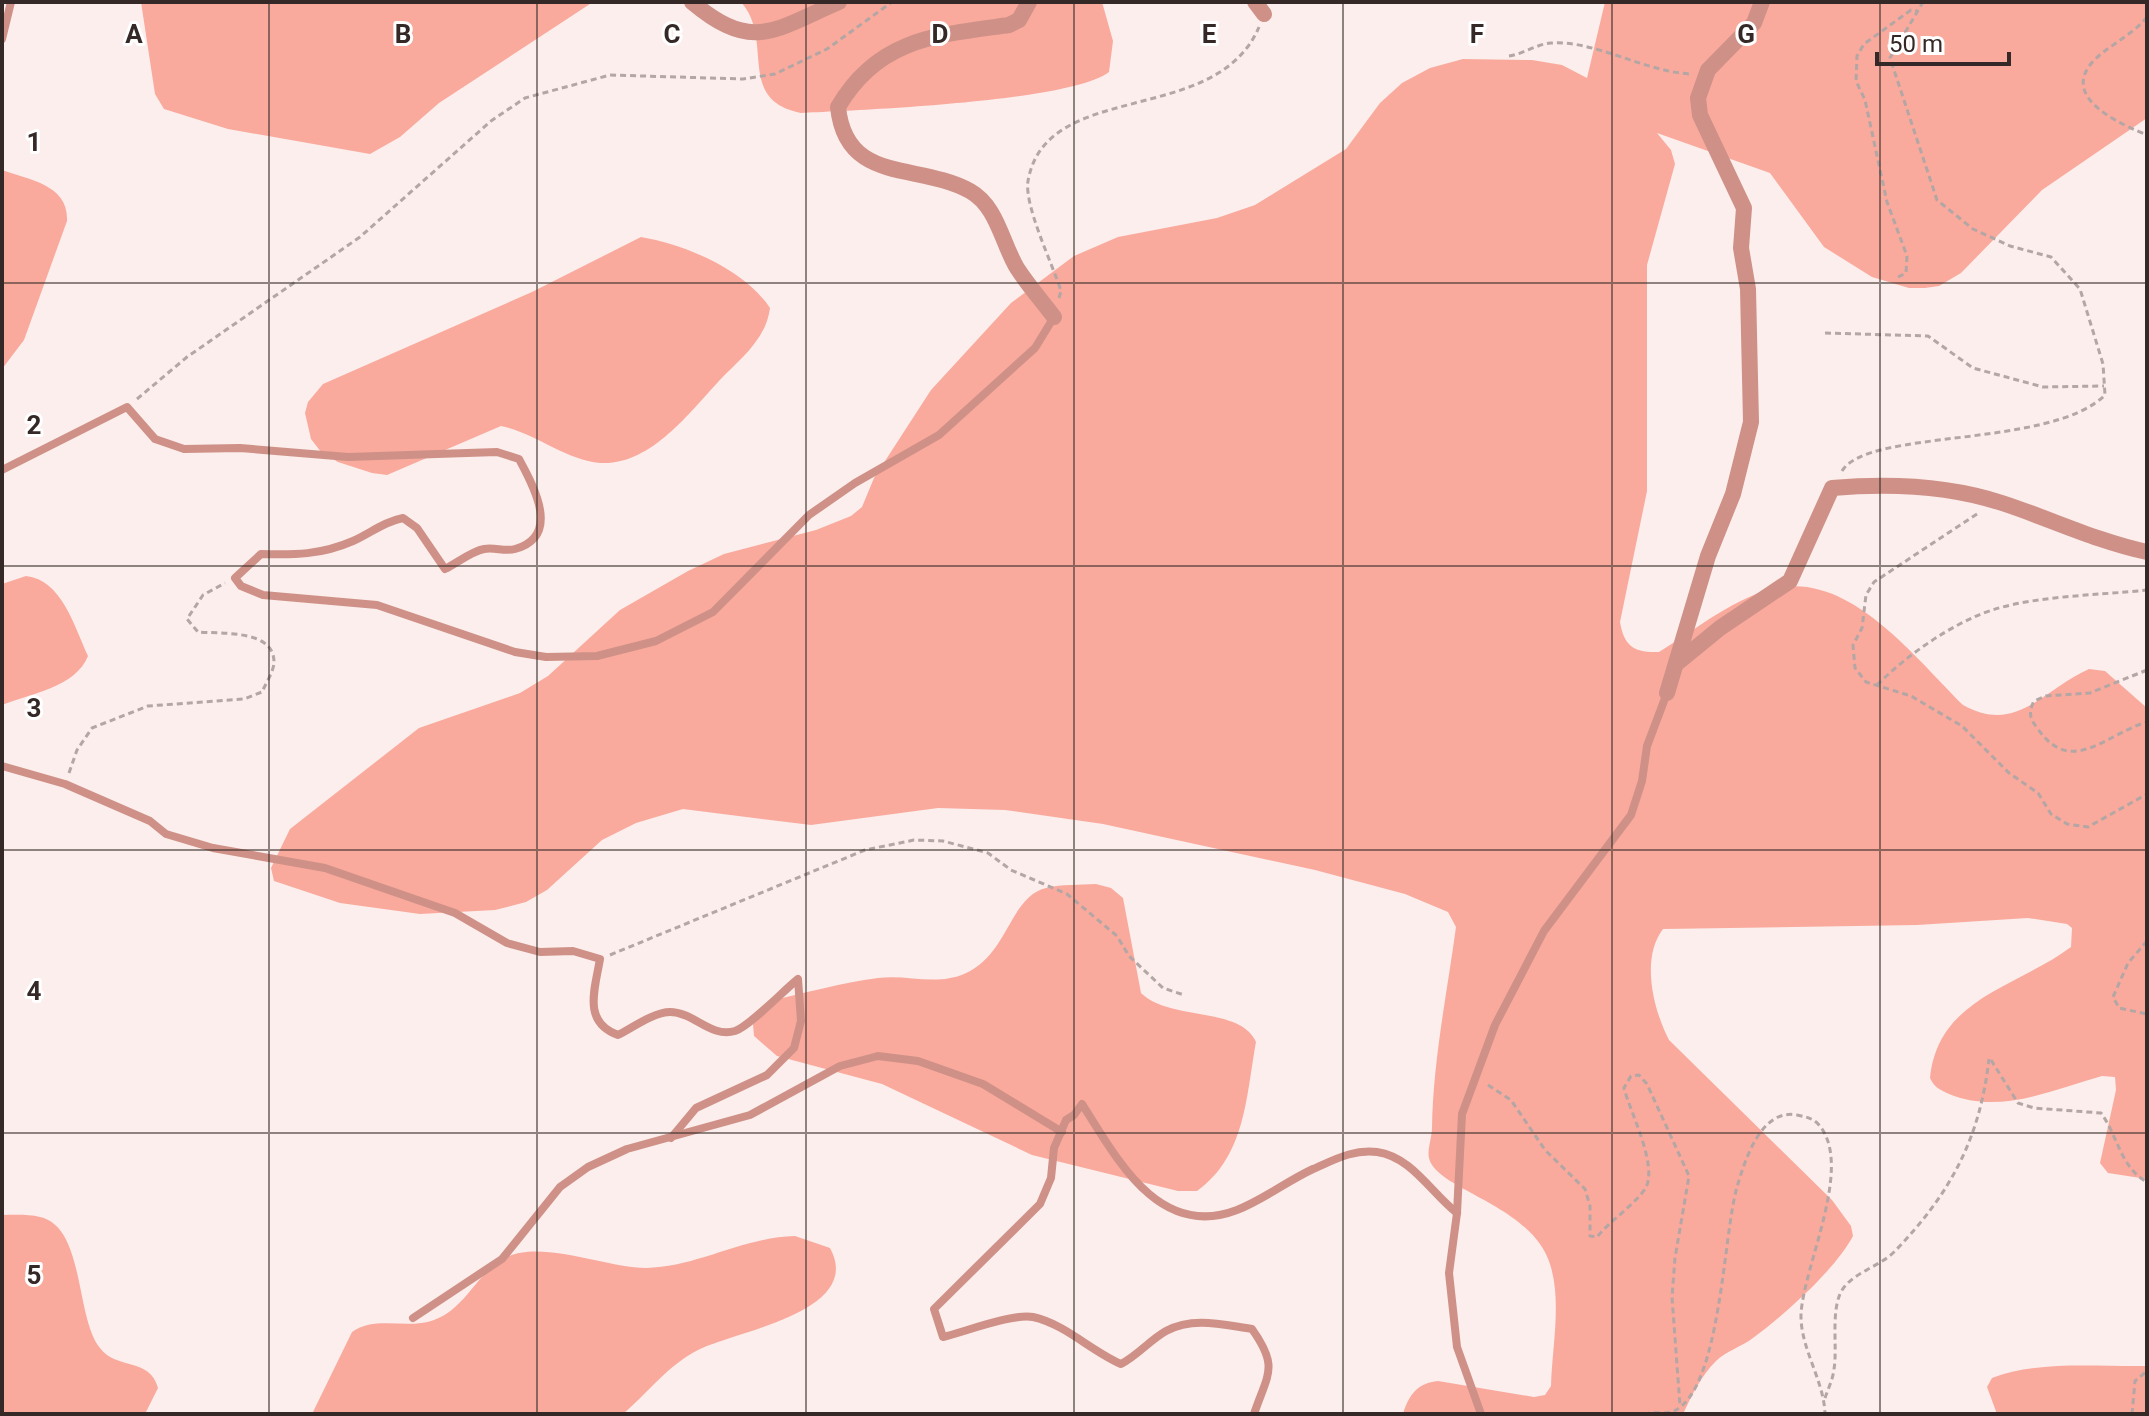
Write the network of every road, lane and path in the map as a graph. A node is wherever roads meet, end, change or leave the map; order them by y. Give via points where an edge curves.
1 (11, 2) edge
2 (692, 2) edge
3 (839, 2) edge
4 (892, 2) edge
5 (1029, 2) edge
6 (1762, 2) edge
7 (1923, 2) edge
8 (1260, 8) edge
9 (1917, 11) junction
10 (2147, 17) edge
11 (2, 39) edge
12 (1509, 56) dead end
13 (1706, 75) junction
14 (2147, 135) edge
15 (1898, 277) dead end
16 (1054, 317) junction
17 (1825, 333) dead end
18 (2105, 386) junction
19 (127, 407) junction
20 (2, 470) edge
21 (1832, 488) junction
22 (1997, 502) junction
23 (2147, 552) edge
24 (235, 578) junction
25 (2147, 590) edge
26 (1675, 665) junction
27 (2147, 670) edge
28 (1877, 685) junction
29 (1667, 693) joint
30 (2147, 722) edge
31 (2, 766) edge
32 (65, 784) junction
33 (2147, 794) edge
34 (2147, 941) edge
35 (600, 959) junction
36 (1184, 995) dead end
37 (2147, 1014) edge
38 (1474, 1077) junction
39 (1062, 1132) junction
40 (671, 1138) junction
41 (2147, 1182) edge
42 (1457, 1213) junction
43 (413, 1318) dead end
44 (2147, 1371) edge
45 (1825, 1399) junction
46 (1680, 1406) junction
47 (1254, 1414) edge
48 (1481, 1414) edge
49 (1644, 1414) edge
50 (1825, 1414) edge
51 (2132, 1414) edge

1 - 11 lane
2 - 3 street via 729,30 755,35
4 - 19 path via 827,49 775,74 743,79 610,75 525,98 491,121 360,237 187,357
5 - 16 street via 1019,20 1009,25 911,41 880,57 838,107 841,130 861,157 937,178 986,203 1017,268
6 - 13 street via 1754,23
7 - 9 path
8 - 16 path via 1245,51 1214,79 1073,120 1042,149 1028,181 1030,210 1061,291
9 - 15 path via 1911,10 1864,44 1857,56 1856,81 1865,100 1887,202 1907,256 1906,273
9 - 18 path via 1890,58 1937,200 1973,229 2051,257 2080,289 2095,331
10 - 14 path via 2090,64 2084,81 2088,99 2099,109
12 - 13 path via 1550,43 1579,46 1668,73
13 - 26 street via 1698,98 1700,115 1744,208 1741,248 1748,289 1751,422 1733,494
16 - 24 lane via 1035,348 939,435 809,515 713,612 656,641 597,656 546,657 515,652 377,605 263,595
17 - 18 path via 1928,336 1973,368 2043,387
18 - 21 path via 2105,395 2094,406 2029,430 1949,437 1875,452 1846,464
19 - 20 lane
19 - 24 lane via 155,439 184,449 348,457 497,452 519,459 538,495 542,517 524,546 483,549 445,569 417,528 403,518 307,556 261,554
21 - 22 street via 1892,485 1949,490
21 - 26 street via 1790,581
22 - 23 street
22 - 28 path via 1874,582 1853,645 1855,668 1866,682
24 - 32 path via 203,595 187,619 198,632 255,637 270,648 274,662 262,692 244,699 148,706 92,728
25 - 28 path via 2026,603 1973,617
26 - 29 street
27 - 30 path via 2090,693 2046,696 2029,710 2047,743 2079,753
28 - 33 path via 1911,696 1962,726 2067,824 2088,827
29 - 38 lane via 1647,746 1631,815 1544,931
31 - 32 lane
32 - 35 lane via 150,821 166,834 325,868 455,913 507,943
34 - 37 path via 2128,963 2113,997 2119,1008
35 - 36 path via 865,850 914,840 943,841 988,853 1011,870 1067,894 1117,936 1129,956 1163,988
35 - 40 lane via 594,1018 604,1030 618,1035 667,1012 721,1032 737,1031 798,979 801,1021 794,1048 767,1075 696,1108
38 - 42 lane via 1462,1114
38 - 46 path via 1511,1100 1545,1150 1579,1181 1590,1206 1590,1236 1597,1237 1645,1189 1650,1177 1624,1088 1631,1076 1639,1075 1647,1084 1689,1176 1672,1297
39 - 40 lane via 983,1084 918,1061 878,1056 840,1066 750,1115
39 - 42 lane via 1082,1104 1127,1174 1161,1206 1195,1218 1238,1210 1288,1180 1352,1152 1399,1159
39 - 47 lane via 1040,1204 934,1309 943,1337 1031,1316 1121,1364 1185,1323 1252,1329 1271,1363
40 - 43 lane via 627,1149 588,1167 560,1187 502,1259
41 - 45 path via 2128,1165 2101,1113 2018,1103 1989,1059 1981,1116 1954,1175 1894,1253 1844,1286 1837,1310 1834,1373
42 - 48 lane via 1449,1273 1457,1347
44 - 51 path via 2135,1381
45 - 46 path via 1801,1314 1832,1166 1822,1128 1812,1118 1792,1114 1764,1126 1737,1185 1714,1334 1693,1393
45 - 50 path
46 - 49 path

